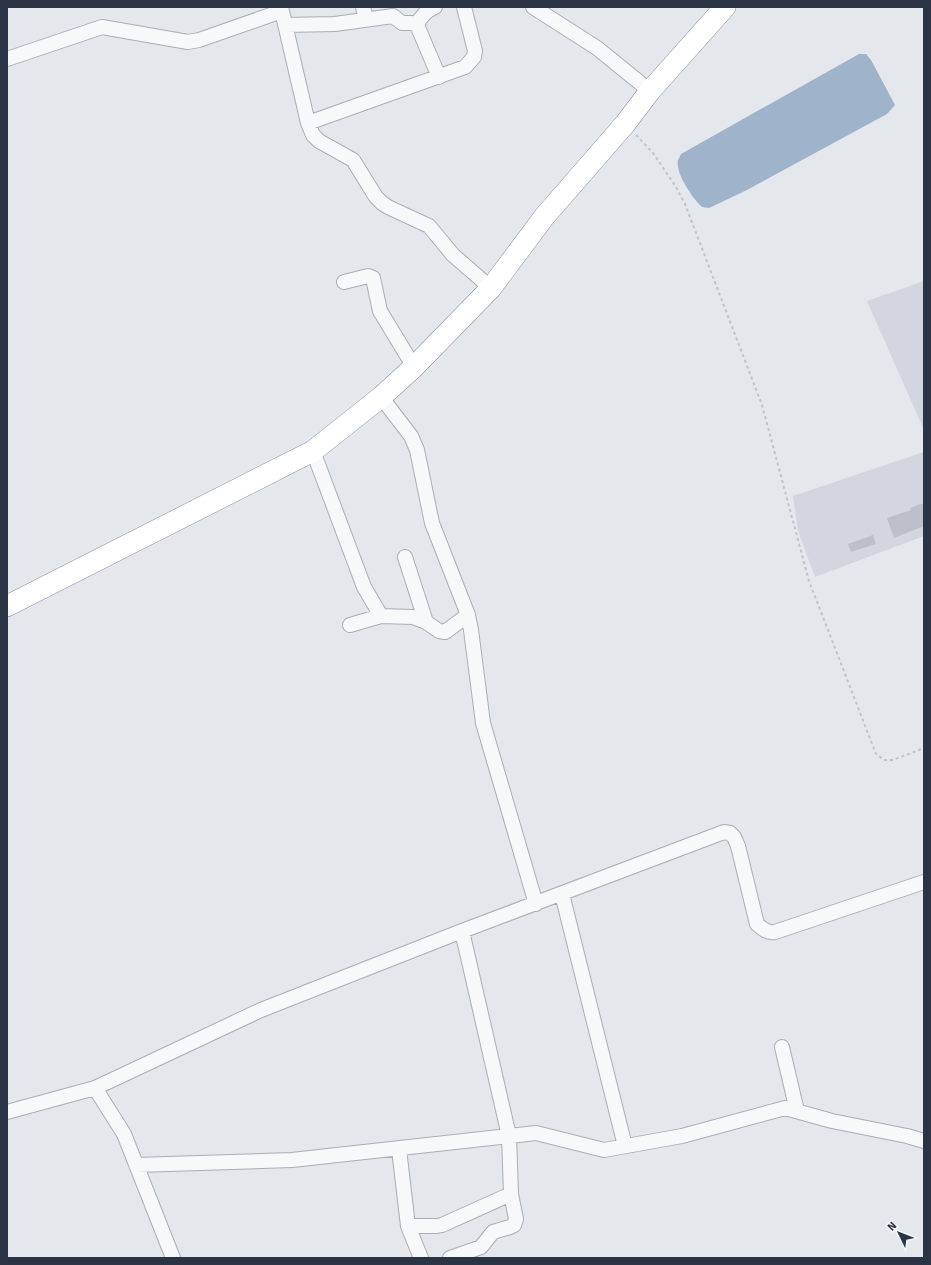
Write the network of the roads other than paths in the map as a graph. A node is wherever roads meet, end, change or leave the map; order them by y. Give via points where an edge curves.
1 (435, 7) edge
2 (464, 7) edge
3 (534, 7) edge
4 (725, 7) edge
5 (281, 9) edge
6 (364, 13) edge
7 (285, 25) junction
8 (417, 25) junction
9 (7, 59) edge
10 (439, 77) junction
11 (650, 91) junction
12 (308, 123) junction
13 (344, 282) dead end
14 (491, 288) junction
15 (414, 367) junction
16 (381, 397) junction
17 (313, 451) junction
18 (405, 557) dead end
19 (7, 606) edge
20 (468, 615) junction
21 (381, 616) junction
22 (426, 622) junction
23 (350, 625) dead end
24 (924, 882) edge
25 (562, 894) junction
26 (536, 904) junction
27 (462, 931) junction
28 (782, 1047) dead end
29 (95, 1088) junction
30 (797, 1111) junction
31 (7, 1112) edge
32 (509, 1136) junction
33 (924, 1141) edge
34 (624, 1146) junction
35 (399, 1149) junction
36 (136, 1165) junction
37 (511, 1194) junction
38 (408, 1226) junction
39 (168, 1257) edge
40 (421, 1258) edge
41 (450, 1258) edge

1 - 8 street via 428,10
2 - 10 street via 475,51 474,57 465,67
3 - 11 street via 596,48
4 - 11 highway
5 - 7 street
5 - 9 street via 199,40 188,42 102,27
6 - 7 street via 335,24
6 - 8 street via 393,16 402,23
7 - 12 street
8 - 10 street
10 - 12 street
11 - 14 highway via 625,124 544,217
12 - 14 street via 319,141 353,160 382,203 429,226 453,255
13 - 15 street via 368,276 373,278 380,311
14 - 15 highway
15 - 16 highway
16 - 17 highway
16 - 20 street via 411,436 417,450 432,523
17 - 19 highway
17 - 21 street via 364,587
18 - 22 street
20 - 22 street via 445,632
20 - 26 street via 482,723
21 - 22 street via 413,618
21 - 23 street
24 - 25 street via 770,932 757,924 738,846 730,833 724,832
25 - 26 street
25 - 34 street
26 - 27 street
27 - 29 street via 252,1014
27 - 32 street
28 - 30 street
29 - 31 street
29 - 36 street via 124,1134
30 - 33 street
30 - 34 street via 785,1108 682,1136
32 - 34 street via 536,1133 604,1150
32 - 35 street
32 - 37 street
35 - 36 street via 292,1160
35 - 38 street
36 - 39 street
37 - 38 street via 442,1225
37 - 41 street via 516,1219 514,1225 493,1232 481,1247
38 - 40 street

